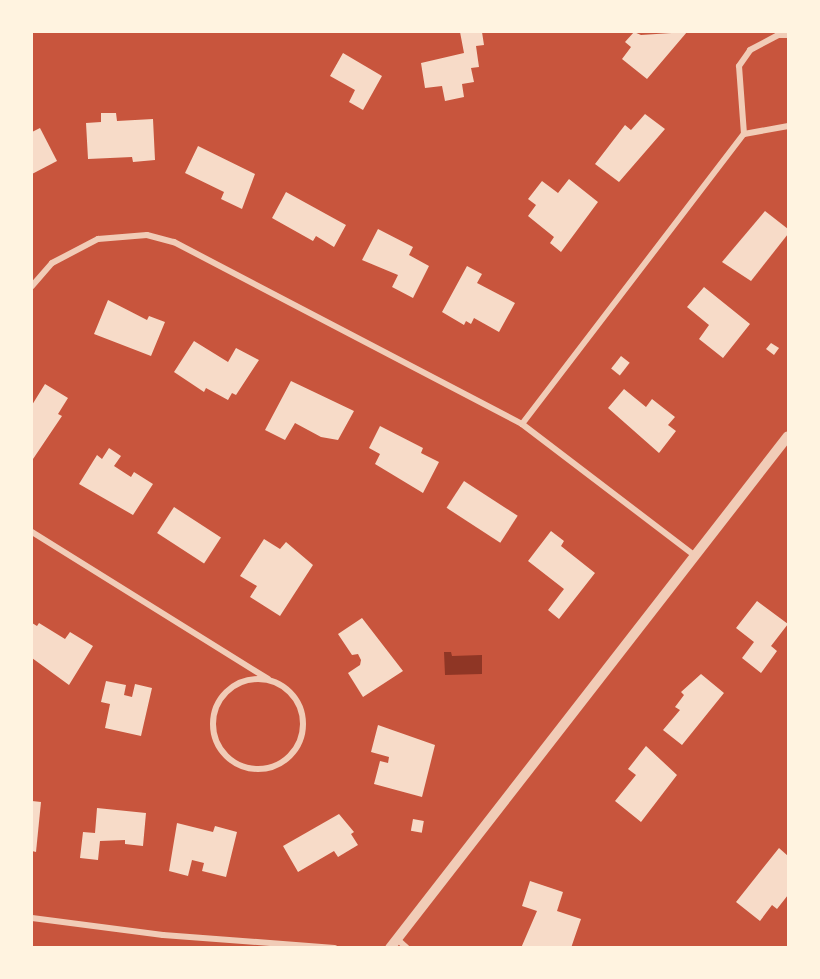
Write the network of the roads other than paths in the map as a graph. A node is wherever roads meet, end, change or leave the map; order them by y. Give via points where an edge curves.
1 (789, 35) edge
2 (789, 126) edge
3 (744, 134) junction
4 (32, 286) edge
5 (522, 424) junction
6 (789, 436) edge
7 (32, 532) edge
8 (695, 556) junction
9 (269, 680) junction
10 (32, 918) edge
11 (393, 943) edge
12 (335, 948) edge
13 (407, 948) edge

1 - 3 street via 778,35 750,50 739,66
2 - 3 street
3 - 5 street
4 - 5 street via 52,263 98,239 147,235 174,242
5 - 8 street
6 - 8 street
7 - 9 street
8 - 11 street
9 - 9 street via 237,684 216,708 216,741 237,764 252,769 279,764 294,752 302,737 301,708 293,694
10 - 12 street via 163,935
11 - 13 street

